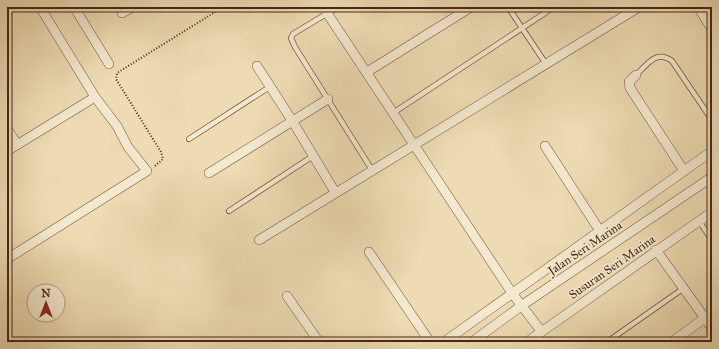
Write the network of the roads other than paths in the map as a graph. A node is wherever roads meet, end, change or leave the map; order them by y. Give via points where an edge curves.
1 (40, 7) edge
2 (74, 7) edge
3 (132, 7) edge
4 (338, 7) edge
5 (471, 7) edge
6 (508, 7) edge
7 (554, 7) edge
8 (639, 7) edge
9 (698, 7) edge
10 (122, 13) dead end
11 (327, 13) junction
12 (522, 28) junction
13 (712, 29) edge
14 (109, 64) dead end
15 (546, 64) junction
16 (257, 66) dead end
17 (367, 72) junction
18 (636, 75) joint
19 (270, 86) junction
20 (95, 97) junction
21 (328, 99) junction
22 (393, 113) junction
23 (712, 120) edge
24 (293, 122) junction
25 (7, 129) edge
26 (189, 139) dead end
27 (17, 144) junction
28 (414, 144) junction
29 (545, 146) dead end
30 (7, 151) edge
31 (712, 151) edge
32 (313, 156) junction
33 (372, 170) junction
34 (684, 171) junction
35 (209, 173) dead end
36 (712, 176) edge
37 (335, 192) junction
38 (229, 211) dead end
39 (712, 212) edge
40 (699, 221) junction
41 (600, 231) junction
42 (259, 240) dead end
43 (712, 240) edge
44 (656, 250) junction
45 (369, 252) dead end
46 (7, 260) edge
47 (684, 288) junction
48 (512, 293) junction
49 (287, 296) dead end
50 (522, 306) junction
51 (705, 318) junction
52 (712, 328) edge
53 (541, 331) junction
54 (319, 342) edge
55 (430, 342) edge
56 (444, 342) edge
57 (472, 342) edge
58 (526, 342) edge
59 (607, 342) edge
60 (672, 342) edge

1 - 20 street
2 - 14 street
3 - 10 street
4 - 11 lane
5 - 17 street
6 - 12 lane
7 - 12 lane
8 - 15 street
9 - 13 street
11 - 17 street
11 - 21 lane via 293,34 291,38
12 - 15 lane
12 - 22 lane
15 - 28 street
16 - 19 street
17 - 22 street
18 - 23 lane via 654,58 661,55 667,57
18 - 34 street via 630,82 630,88
19 - 24 street
19 - 26 lane
20 - 27 street
20 - 46 street via 147,171
21 - 24 street
21 - 33 lane
22 - 28 street
24 - 32 street
24 - 35 street
25 - 27 street
27 - 30 street
28 - 33 street
28 - 48 street
29 - 41 street
31 - 34 street
32 - 37 street
32 - 38 lane
33 - 37 street
34 - 41 street
36 - 50 street, Jalan Seri Marina
37 - 42 street
39 - 40 street, Susuran Seri Marina
40 - 43 lane
40 - 44 street, Susuran Seri Marina
41 - 48 street
44 - 47 street
44 - 53 street, Susuran Seri Marina
45 - 55 street
47 - 51 street
47 - 59 lane
48 - 50 street
48 - 56 street
49 - 54 street
50 - 53 street
50 - 57 street, Jalan Seri Marina
51 - 52 street
51 - 60 street
53 - 58 street, Susuran Seri Marina

